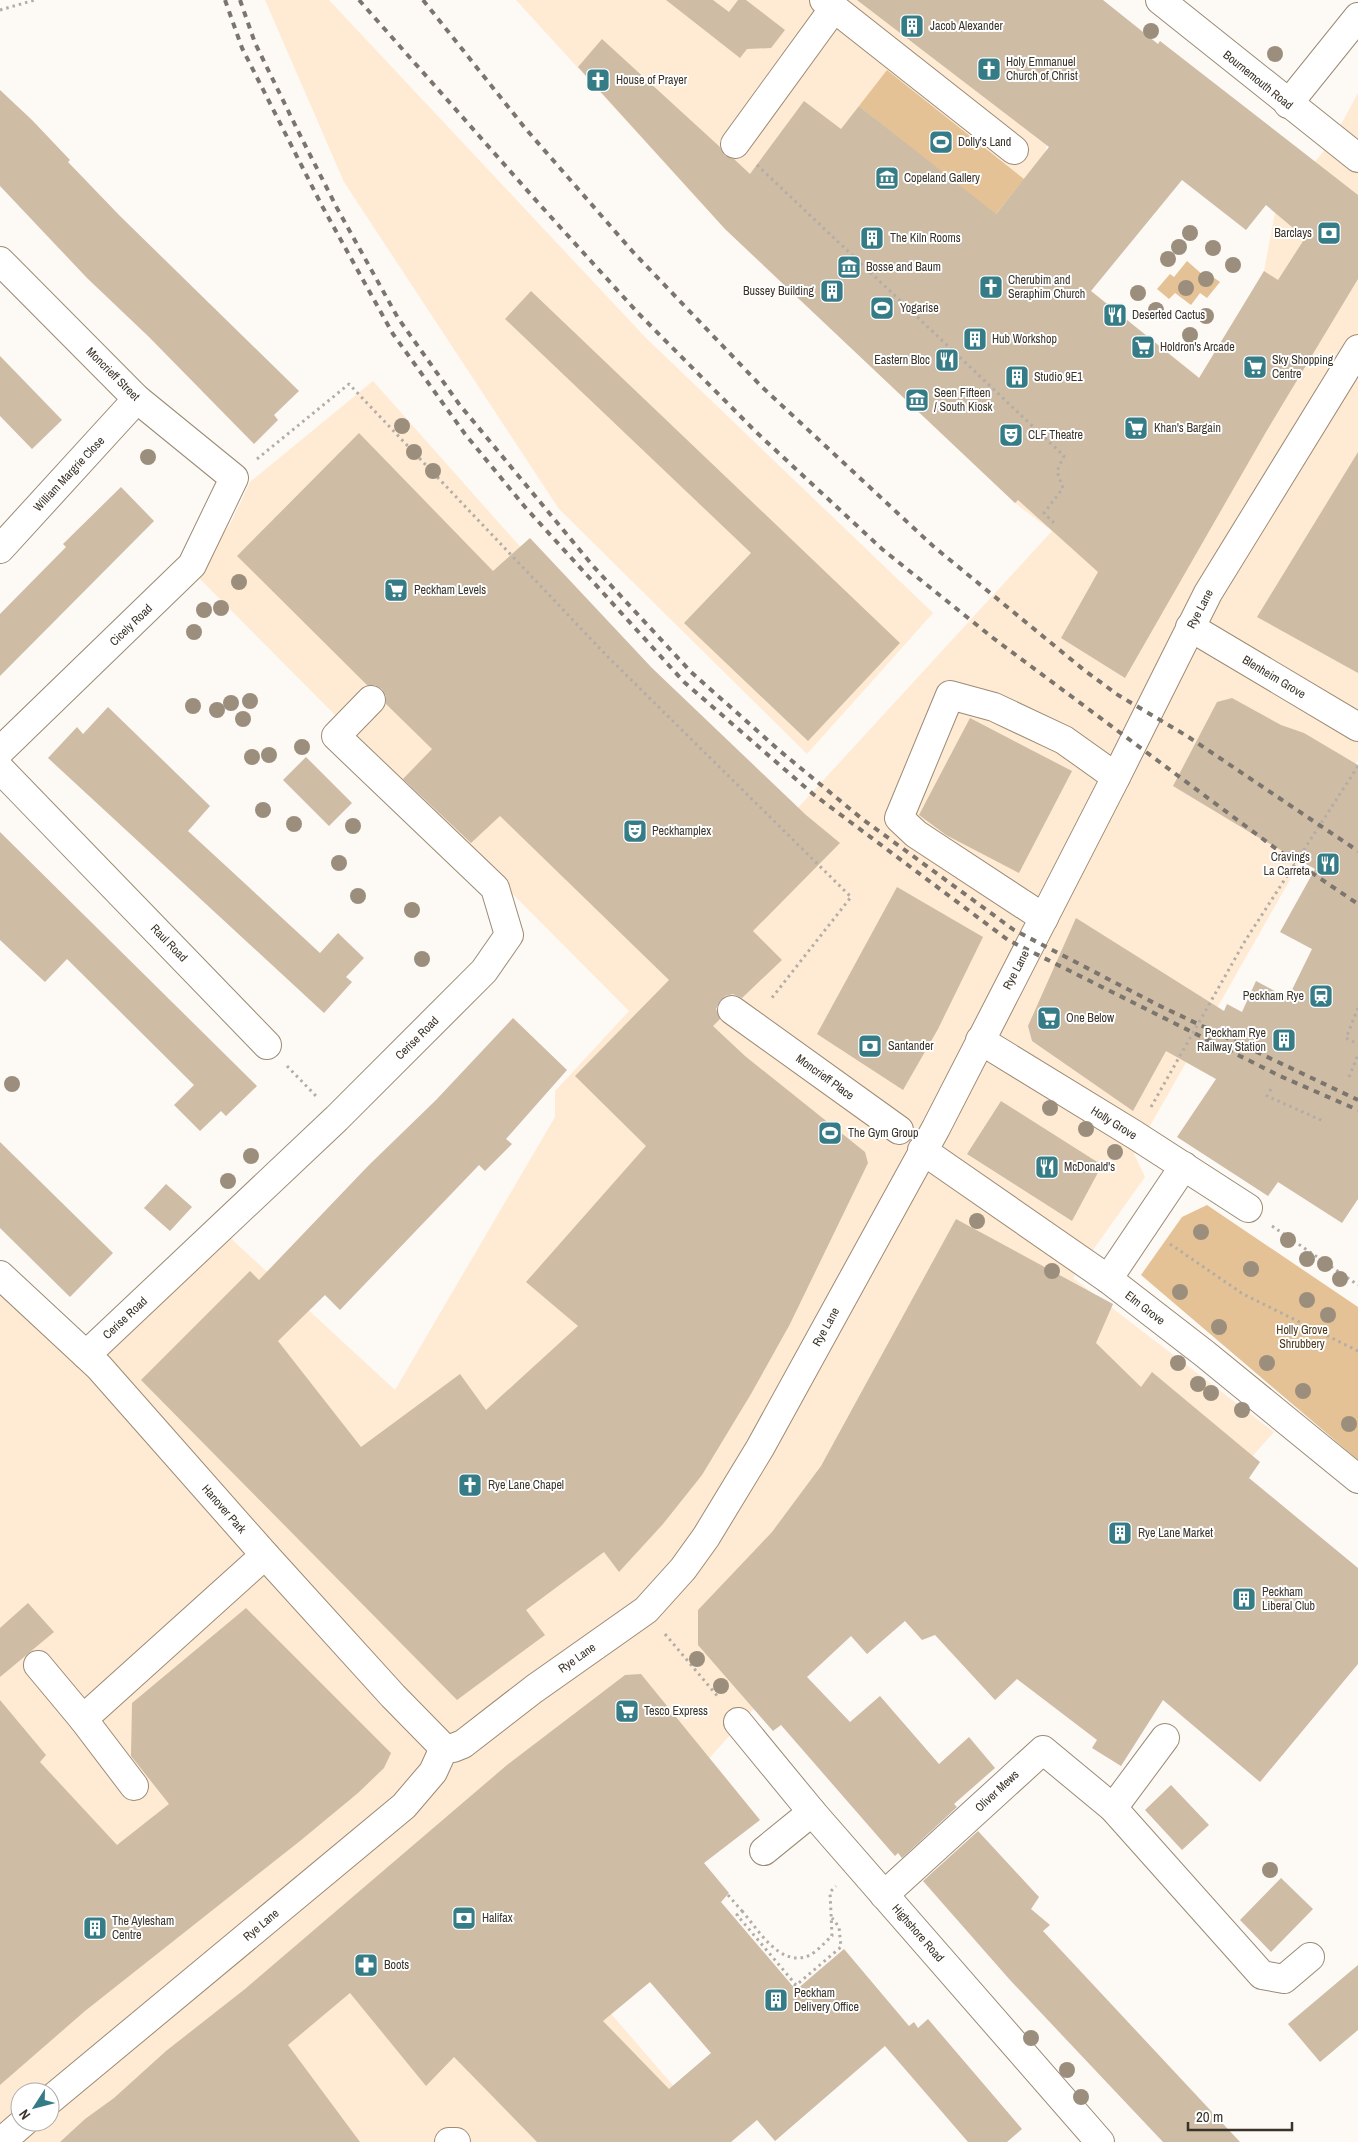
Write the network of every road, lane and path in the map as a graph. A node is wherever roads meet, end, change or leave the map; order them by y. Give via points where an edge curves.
1 (35, 0) edge
2 (1160, 0) edge
3 (829, 4) edge
4 (0, 10) edge
5 (1358, 17) edge
6 (1288, 104) junction
7 (735, 144) joint
8 (1014, 150) dead end
9 (1358, 158) edge
10 (0, 261) edge
11 (1358, 349) edge
12 (137, 399) junction
13 (234, 478) junction
14 (1056, 524) dead end
15 (0, 549) edge
16 (1190, 627) junction
17 (372, 700) dead end
18 (1358, 727) edge
19 (0, 751) edge
20 (1358, 766) edge
21 (0, 769) edge
22 (1116, 777) junction
23 (1044, 918) junction
24 (1358, 1008) edge
25 (742, 1017) joint
26 (980, 1040) junction
27 (1358, 1044) edge
28 (267, 1045) joint
29 (1358, 1055) edge
30 (1349, 1077) dead end
31 (1271, 1089) dead end
32 (337, 1118) junction
33 (1323, 1121) dead end
34 (899, 1130) dead end
35 (1136, 1136) junction
36 (922, 1150) junction
37 (1184, 1166) junction
38 (1248, 1208) joint
39 (1144, 1226) junction
40 (0, 1275) edge
41 (1108, 1279) junction
42 (1358, 1285) edge
43 (1358, 1351) edge
44 (86, 1355) junction
45 (1358, 1479) edge
46 (265, 1555) junction
47 (662, 1630) dead end
48 (38, 1665) dead end
49 (83, 1719) junction
50 (738, 1722) joint
51 (1165, 1738) dead end
52 (444, 1748) junction
53 (134, 1786) dead end
54 (1113, 1808) junction
55 (812, 1812) junction
56 (764, 1851) dead end
57 (859, 1865) junction
58 (728, 1895) dead end
59 (884, 1895) junction
60 (742, 1911) junction
61 (831, 1918) junction
62 (1310, 1957) dead end
63 (60, 2092) edge
64 (12, 2132) edge
65 (1, 2142) edge
66 (450, 2142) edge
67 (456, 2142) edge
68 (1100, 2142) edge

1 - 4 path
2 - 6 street, Bournemouth Road
3 - 7 street
3 - 8 street
5 - 6 street
6 - 9 street, Bournemouth Road
7 - 14 path via 1064,456 1057,471 1063,488 1044,513
10 - 12 street, Moncrieff Street
11 - 16 street, Rye Lane
12 - 13 street, Moncrieff Street
12 - 15 street, William Margrie Close
13 - 19 street, Cicely Road via 192,565
13 - 25 path via 349,384 607,656 851,897
16 - 18 street, Blenheim Grove
16 - 22 street, Rye Lane
17 - 32 street, Cerise Road via 336,736 495,888 509,935 484,971
20 - 35 path via 1245,941
21 - 28 street, Raul Road
22 - 23 street, Rye Lane
22 - 23 street via 1064,740 994,708 950,695 899,818 916,834
23 - 26 street, Rye Lane
24 - 27 path via 1346,1038
25 - 34 street, Moncrieff Place
26 - 35 street, Holly Grove
26 - 36 street, Rye Lane
28 - 32 path
29 - 30 path
31 - 33 path via 1267,1096
32 - 44 street, Cerise Road
35 - 37 street, Holly Grove
36 - 41 street, Elm Grove
36 - 52 street, Rye Lane via 760,1448 683,1569 646,1610 463,1744
37 - 38 street, Holly Grove
37 - 39 street
38 - 42 path
39 - 41 street
39 - 43 path via 1243,1294
40 - 44 street, Hanover Park
41 - 45 street, Elm Grove
44 - 46 street, Hanover Park
46 - 49 street
46 - 52 street, Hanover Park
47 - 50 path
48 - 49 street
49 - 53 street
50 - 55 street, Highshore Road
51 - 54 street
52 - 63 street, Rye Lane via 433,1772 404,1806
54 - 59 street, Oliver Mews via 1043,1750
54 - 62 street, Oliver Mews via 1262,1974 1284,1979
55 - 56 street
55 - 57 street, Highshore Road
57 - 59 street, Highshore Road
57 - 61 path via 830,1892
58 - 60 path
59 - 68 street, Highshore Road
60 - 61 path via 777,1951 800,1957 812,1954 832,1936
60 - 61 path via 737,1915 795,1986 841,1947 839,1927
64 - 65 street
66 - 67 street

